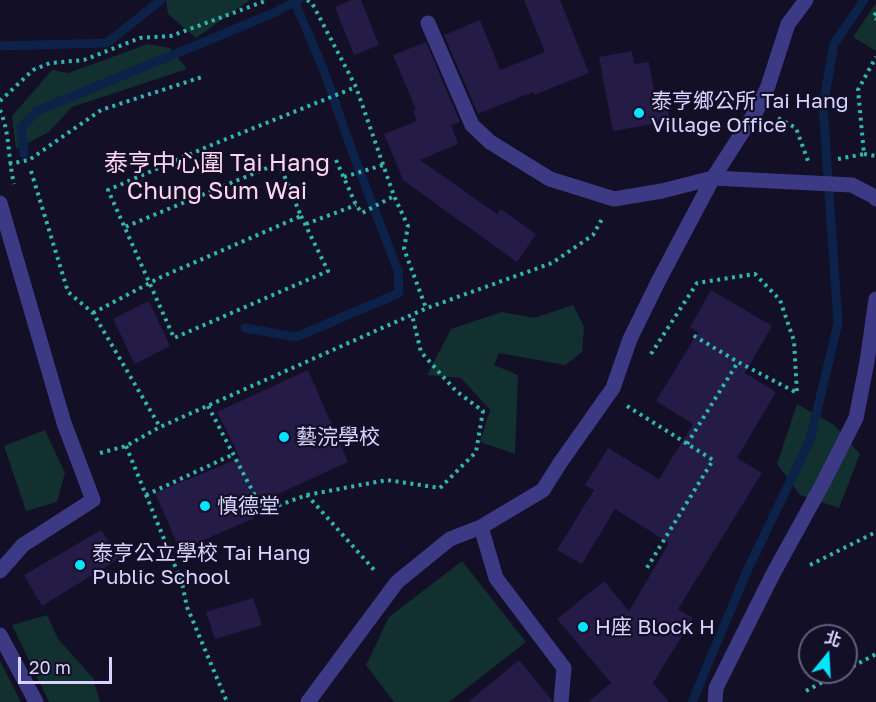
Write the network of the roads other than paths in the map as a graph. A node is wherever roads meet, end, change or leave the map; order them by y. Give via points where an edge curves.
1 (806, 0) edge
2 (428, 23) dead end
3 (713, 178) junction
4 (876, 199) edge
5 (0, 203) edge
6 (876, 299) edge
7 (481, 527) junction
8 (0, 571) edge
9 (0, 635) edge
10 (36, 702) edge
11 (308, 702) edge
12 (561, 702) edge
13 (715, 702) edge

1 - 3 street via 788,24 758,108
2 - 3 street via 472,125 490,142 550,179 614,199
3 - 4 street via 852,185
3 - 7 street via 630,339 613,388 543,490
5 - 8 street via 64,423 93,500 23,545
6 - 13 street via 856,418 772,574 716,688
7 - 11 street via 450,539 397,582
7 - 12 street via 496,578 564,668
9 - 10 street

